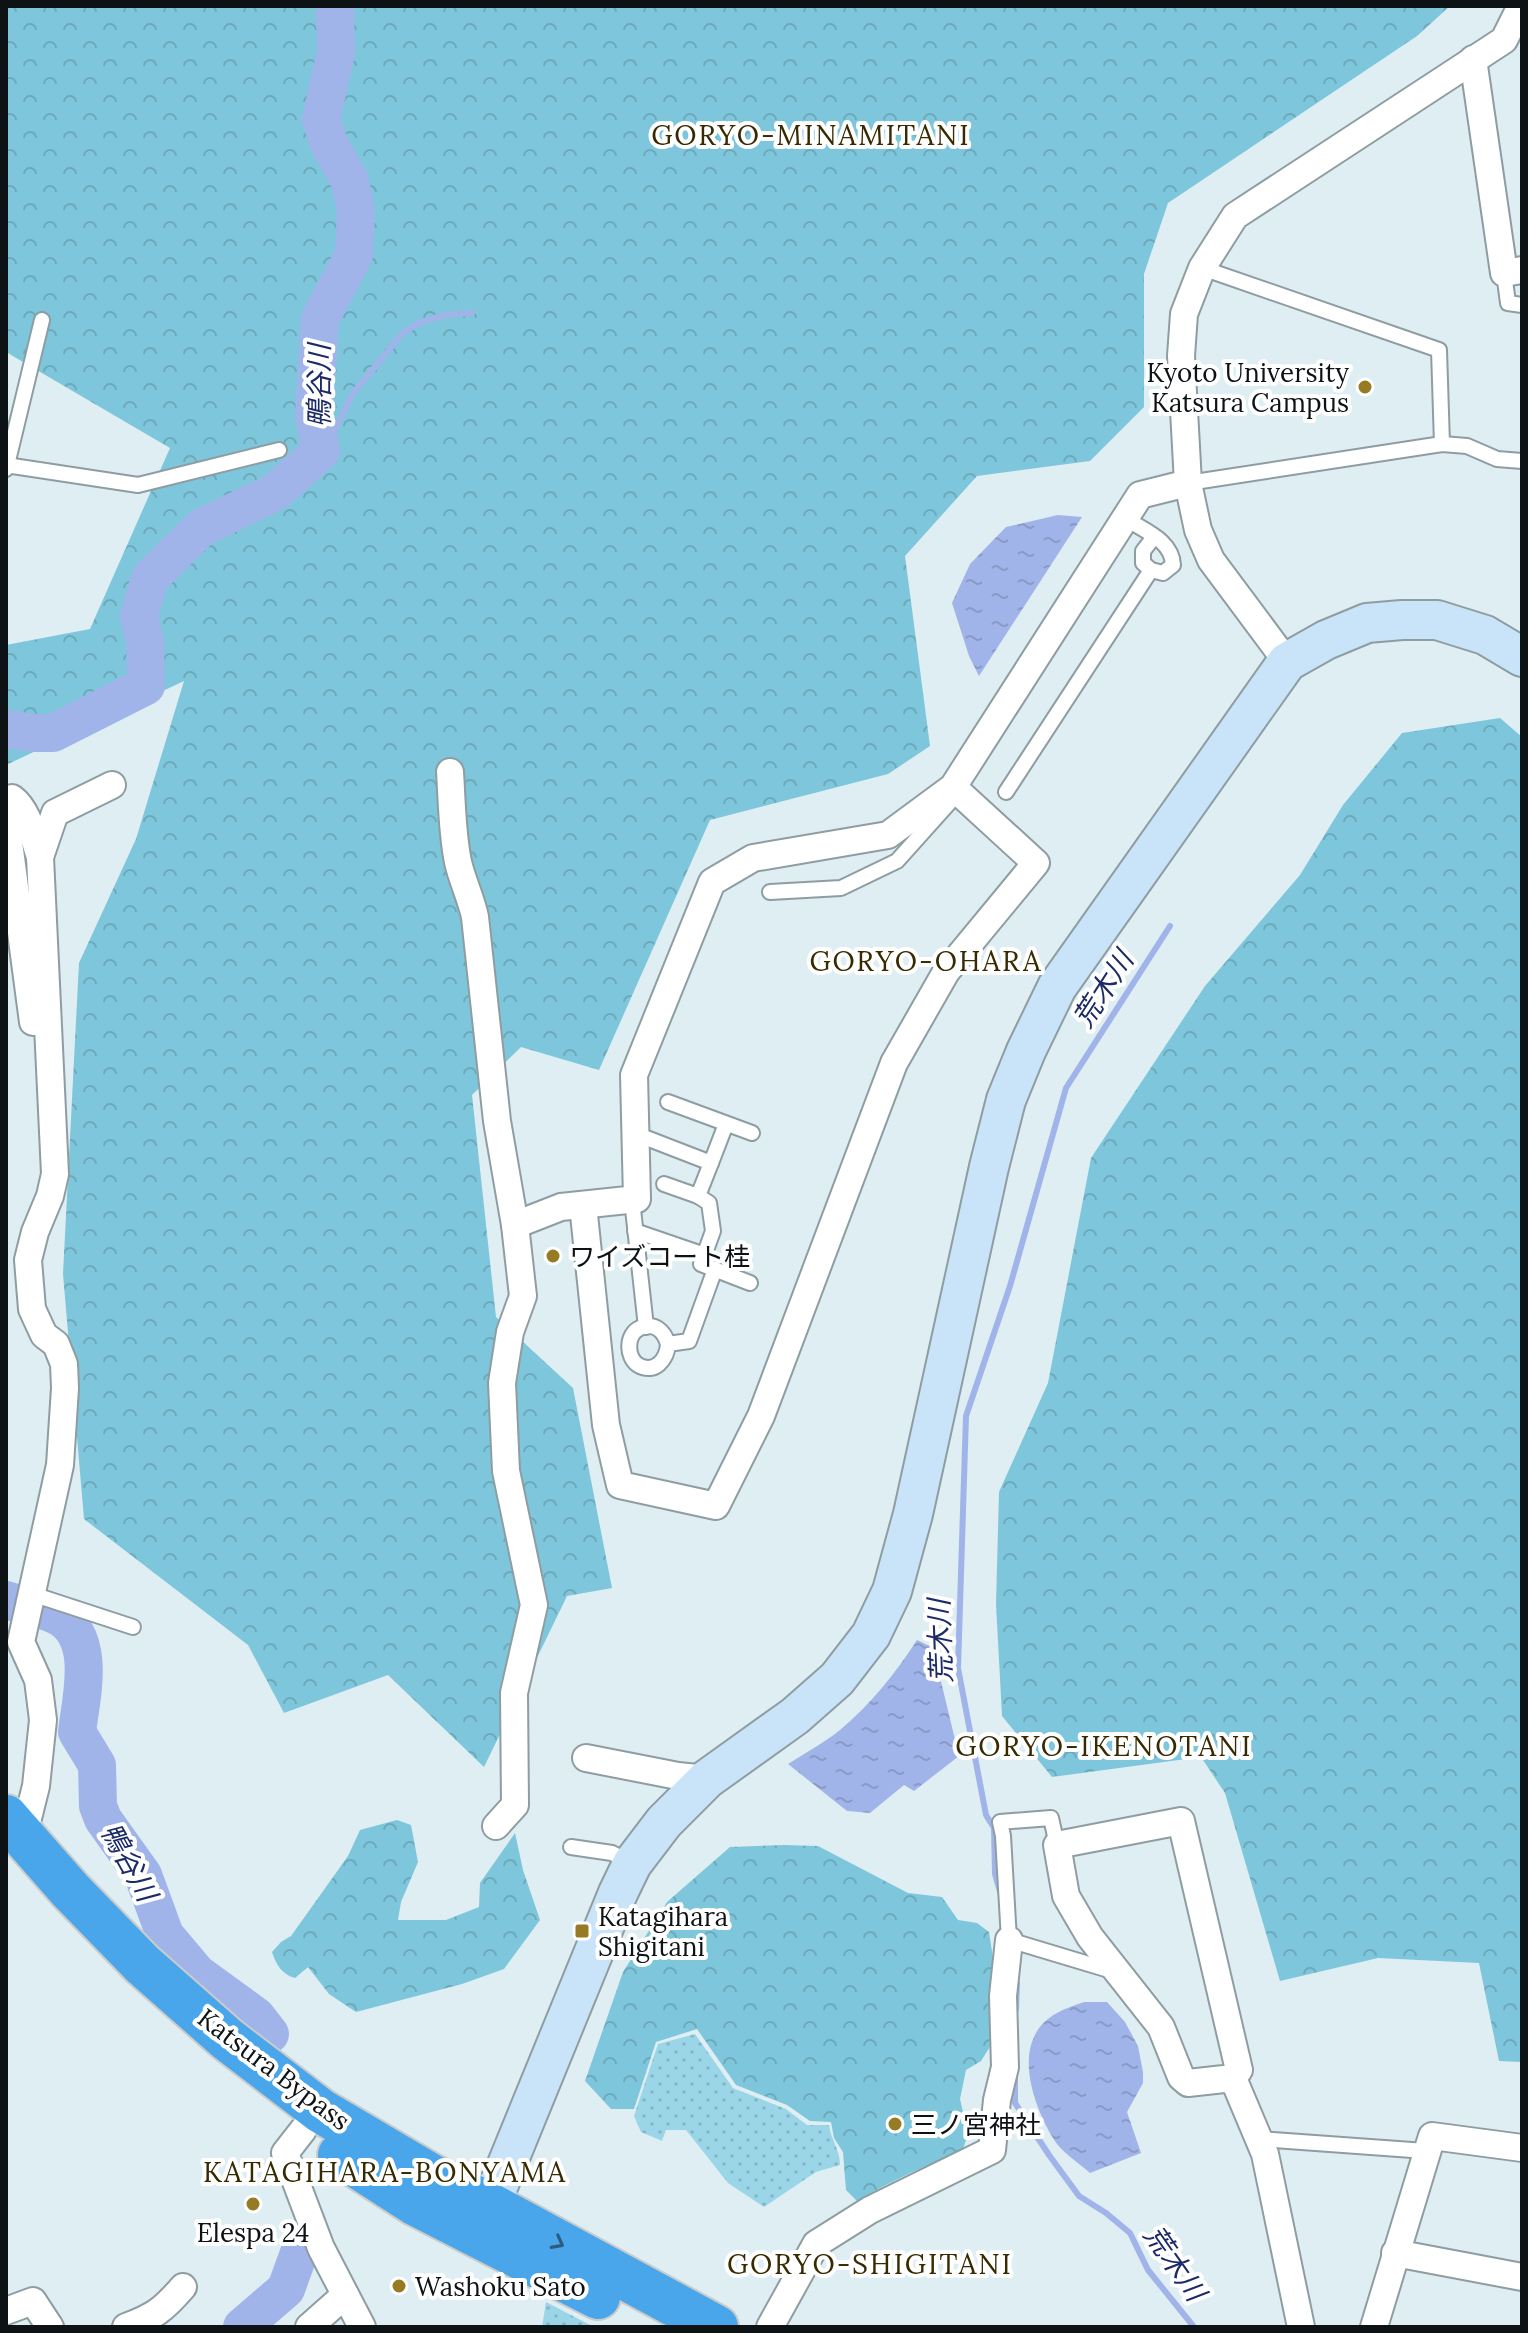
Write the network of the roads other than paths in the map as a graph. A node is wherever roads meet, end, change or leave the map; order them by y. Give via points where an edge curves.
1 (1521, 6) edge
2 (1473, 59) junction
3 (1202, 268) junction
4 (1513, 272) edge
5 (1522, 305) edge
6 (42, 320) dead end
7 (1442, 444) junction
8 (279, 450) dead end
9 (1522, 461) edge
10 (6, 467) edge
11 (1188, 483) junction
12 (1125, 518) junction
13 (1154, 537) junction
14 (1151, 570) junction
15 (1522, 657) edge
16 (1287, 662) junction
17 (450, 772) dead end
18 (112, 785) dead end
19 (953, 787) junction
20 (1006, 792) dead end
21 (6, 800) edge
22 (6, 820) edge
23 (40, 857) junction
24 (770, 892) dead end
25 (52, 1099) junction
26 (668, 1102) dead end
27 (726, 1124) junction
28 (752, 1133) dead end
29 (636, 1134) junction
30 (711, 1163) junction
31 (664, 1184) dead end
32 (698, 1196) junction
33 (632, 1200) junction
34 (583, 1205) junction
35 (515, 1225) junction
36 (635, 1231) junction
37 (705, 1255) junction
38 (715, 1269) junction
39 (750, 1283) dead end
40 (646, 1327) junction
41 (668, 1344) junction
42 (30, 1601) junction
43 (133, 1627) dead end
44 (586, 1758) dead end
45 (707, 1779) junction
46 (496, 1826) dead end
47 (9, 1837) edge
48 (1057, 1845) junction
49 (571, 1847) dead end
50 (632, 1864) junction
51 (1009, 1940) junction
52 (1120, 1973) junction
53 (1233, 2078) junction
54 (303, 2130) junction
55 (1259, 2139) junction
56 (1522, 2148) edge
57 (1426, 2151) junction
58 (484, 2221) junction
59 (1395, 2253) junction
60 (1522, 2277) edge
61 (183, 2287) dead end
62 (345, 2295) junction
63 (6, 2311) edge
64 (144, 2324) edge
65 (50, 2327) edge
66 (309, 2327) edge
67 (362, 2327) edge
68 (658, 2327) edge
69 (716, 2327) edge
70 (770, 2327) edge
71 (1301, 2327) edge
72 (1374, 2327) edge

1 - 2 street via 1504,40
2 - 3 street via 1235,216
2 - 4 street
3 - 7 lane via 1439,350
3 - 11 street via 1184,314 1181,356
4 - 5 lane via 1508,303
6 - 10 lane
7 - 9 lane
7 - 11 lane
8 - 10 lane via 138,485
11 - 12 street via 1140,495
11 - 16 street via 1211,560
12 - 13 lane
12 - 19 street
13 - 14 lane via 1143,551 1143,563
13 - 14 lane via 1172,553 1173,565 1163,573
14 - 20 lane
15 - 16 street via 1485,635 1437,620 1402,620 1367,623
16 - 45 street via 1057,987 1026,1051 1006,1100 989,1167 913,1514 892,1591 871,1635 816,1698
17 - 35 street via 455,842 475,917 497,1121
18 - 23 street via 55,813
19 - 24 lane via 949,803 897,861 841,888
19 - 29 street via 888,835 753,858 712,882 634,1075
19 - 34 street via 1036,863 946,972 894,1063 761,1416 716,1506 620,1485 606,1425
21 - 23 street via 19,803
22 - 25 street via 36,1048
23 - 25 street
25 - 42 street via 55,1174 28,1260 32,1309 44,1335 56,1344 65,1388 60,1465
26 - 27 lane
27 - 28 lane
27 - 30 lane
29 - 30 lane
29 - 33 street via 637,1199
30 - 32 lane
31 - 32 lane
32 - 37 lane via 709,1203 713,1231
33 - 34 street
33 - 36 lane
34 - 35 street via 561,1207
35 - 46 street via 523,1296 510,1332 502,1383 506,1471 534,1605 514,1693 515,1805
36 - 37 lane
36 - 40 lane
37 - 38 lane via 701,1264
38 - 39 lane
38 - 41 lane via 689,1341
40 - 41 lane via 660,1329
40 - 41 lane via 632,1334 629,1345 637,1364 663,1362
42 - 43 lane
42 - 47 street via 21,1642 38,1680 43,1720 28,1818
44 - 45 street
45 - 50 street
47 - 54 highway, Katsura Bypass via 123,1980 210,2058
47 - 58 highway, Katsura Bypass via 227,2039 321,2111 433,2177
48 - 51 lane via 1051,1818 1000,1822
48 - 52 street via 1066,1896
48 - 53 street via 1181,1821 1239,2070
49 - 50 lane via 612,1853
50 - 58 street
51 - 52 lane
51 - 70 street via 1003,1996 1005,2067 992,2150 870,2210 816,2244
52 - 53 street via 1161,2027 1181,2077 1188,2083
53 - 55 street
54 - 58 highway, Katsura Bypass via 416,2204
54 - 62 street via 285,2153
55 - 57 lane
55 - 71 street
56 - 57 street via 1432,2136
57 - 59 street
58 - 68 highway, Katsura Bypass
58 -> 69 highway, Katsura Bypass
59 - 60 street
59 - 72 street
61 - 64 street
62 - 66 street
62 - 67 street
63 - 65 street via 33,2301

